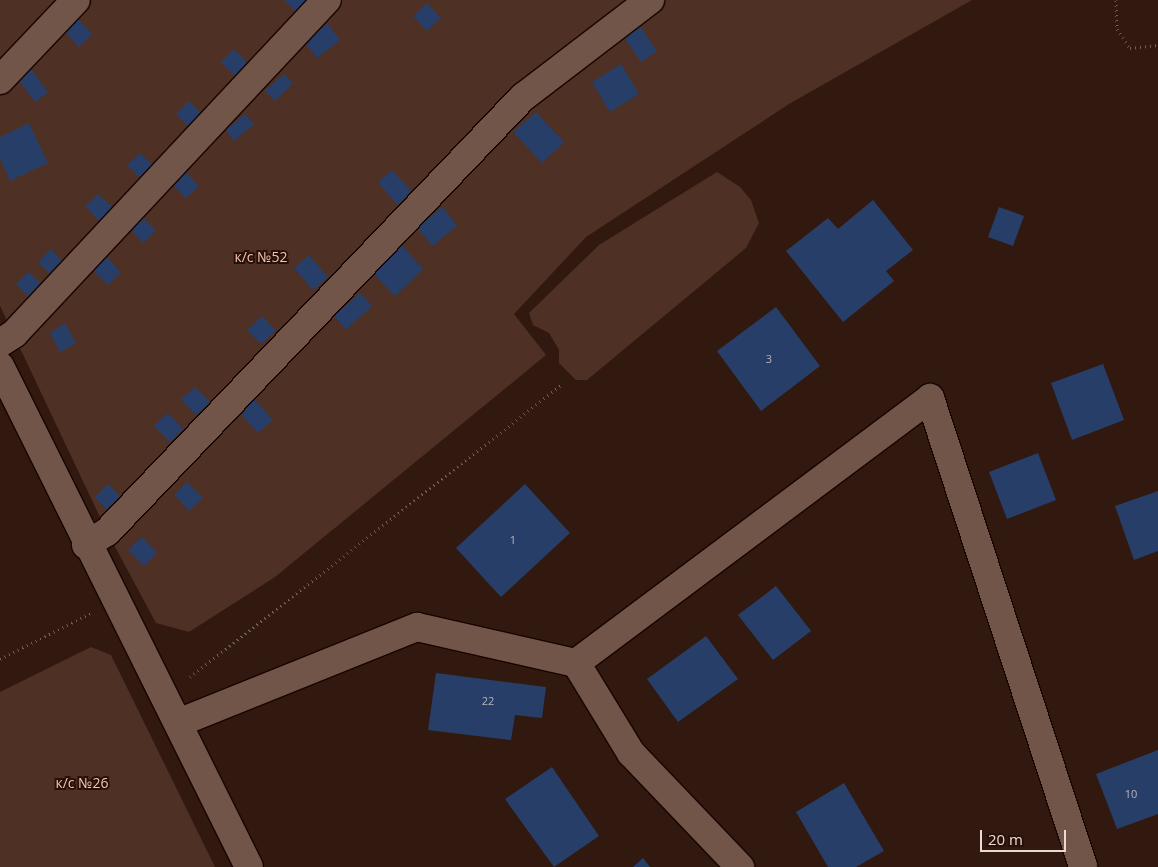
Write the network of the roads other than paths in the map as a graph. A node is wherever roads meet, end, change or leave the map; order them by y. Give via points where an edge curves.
1 (76, 0) edge
2 (327, 0) edge
3 (650, 0) edge
4 (0, 80) edge
5 (0, 343) edge
6 (0, 366) edge
7 (86, 545) junction
8 (576, 663) junction
9 (178, 724) junction
10 (249, 867) edge
11 (740, 867) edge
12 (1084, 867) edge

1 - 4 street
2 - 5 street via 14,334
3 - 7 street via 523,97 107,532
6 - 7 street
7 - 9 street
8 - 9 street via 417,627
8 - 11 street via 631,753
8 - 12 street via 930,398
9 - 10 street

